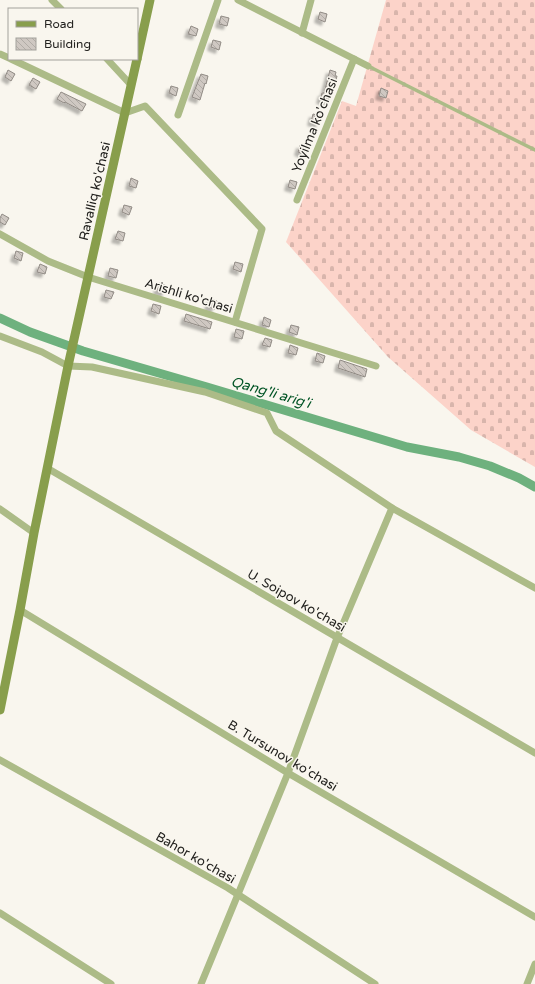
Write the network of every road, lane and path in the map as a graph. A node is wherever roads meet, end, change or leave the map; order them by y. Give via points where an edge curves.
1 (52, 0) edge
2 (150, 0) edge
3 (218, 0) edge
4 (238, 0) edge
5 (311, 0) edge
6 (60, 8) edge
7 (302, 33) junction
8 (138, 54) edge
9 (354, 59) junction
10 (14, 60) edge
11 (108, 60) edge
12 (137, 60) edge
13 (368, 66) joint
14 (131, 85) junction
15 (125, 113) junction
16 (178, 115) dead end
17 (535, 150) edge
18 (297, 200) dead end
19 (0, 234) edge
20 (88, 277) junction
21 (235, 322) junction
22 (0, 336) edge
23 (69, 363) junction
24 (376, 366) dead end
25 (47, 468) junction
26 (392, 508) junction
27 (0, 509) edge
28 (34, 533) junction
29 (535, 588) edge
30 (20, 610) junction
31 (337, 638) junction
32 (3, 677) edge
33 (0, 710) edge
34 (535, 753) edge
35 (0, 760) edge
36 (288, 773) junction
37 (237, 894) junction
38 (0, 913) edge
39 (535, 916) edge
40 (535, 964) edge
41 (111, 984) edge
42 (201, 984) edge
43 (375, 984) edge
44 (527, 984) edge

1 - 6 street
2 - 8 street, Ravalliq ko'chasi
3 - 16 street
4 - 7 street
5 - 7 street
7 - 9 street
9 - 13 street
9 - 18 street, Yoyilma ko'chasi
10 - 15 street
11 - 14 street
12 - 14 street, Ravalliq ko'chasi
13 - 17 lane
14 - 15 street, Ravalliq ko'chasi
15 - 20 street, Ravalliq ko'chasi
15 - 21 street via 145,106 262,229
19 - 20 street, Arishli ko'chasi via 48,261
20 - 21 street, Arishli ko'chasi
20 - 23 street, Ravalliq ko'chasi
21 - 24 street, Arishli ko'chasi
22 - 23 street
23 - 25 street, Ravalliq ko'chasi
23 - 26 street via 205,392 266,413 276,431
25 - 28 street, Ravalliq ko'chasi
25 - 31 street, U. Soipov ko'chasi
26 - 29 street
26 - 31 street
27 - 28 street
28 - 30 street, Ravalliq ko'chasi
30 - 32 street, Ravalliq ko'chasi
30 - 36 street, B. Tursunov ko'chasi
31 - 34 street, U. Soipov ko'chasi
31 - 36 street
32 - 33 street, Ravalliq ko'chasi
35 - 37 street, Bahor ko'chasi
36 - 37 street
36 - 39 street, B. Tursunov ko'chasi
37 - 42 street
37 - 43 street, Bahor ko'chasi
38 - 41 street
40 - 44 street

